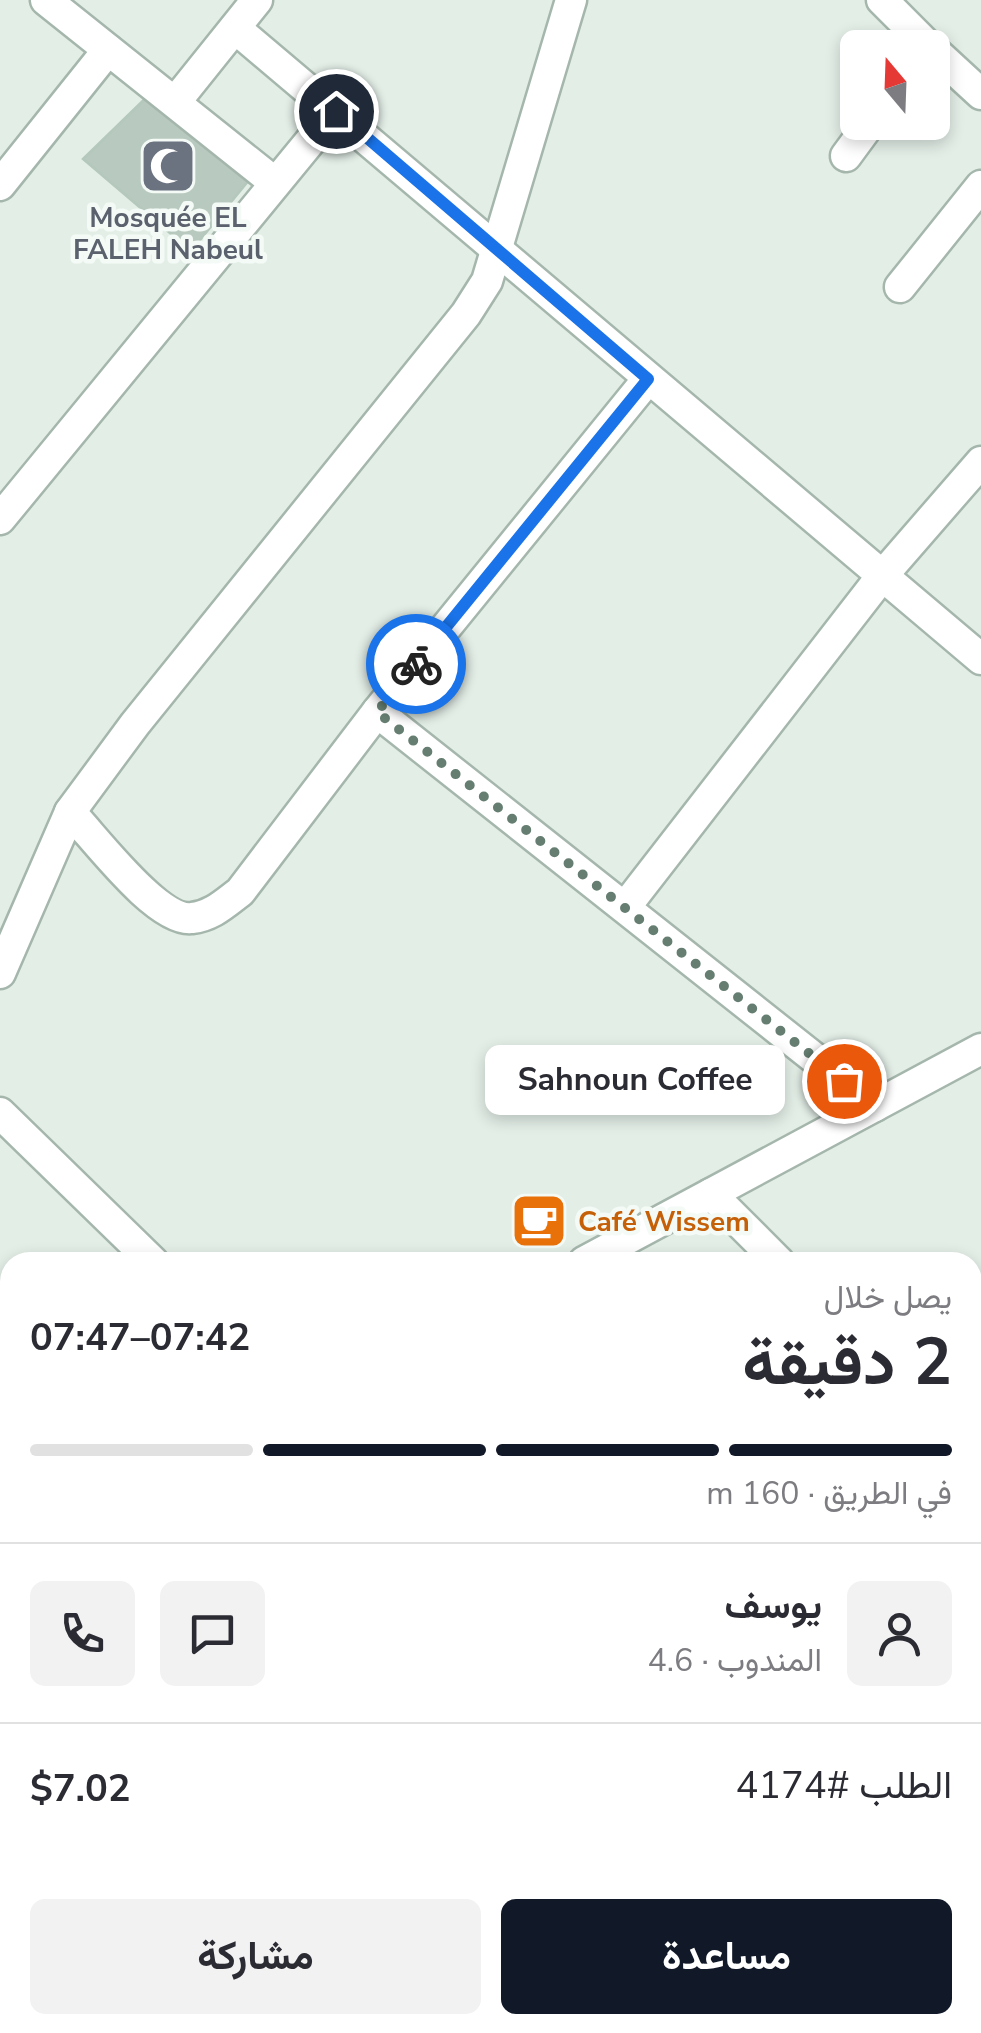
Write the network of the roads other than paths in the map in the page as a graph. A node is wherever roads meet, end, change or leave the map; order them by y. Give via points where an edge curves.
1 (46, 0) edge
2 (257, 0) edge
3 (571, 0) edge
4 (884, 1) edge
5 (235, 28) junction
6 (913, 30) edge
7 (108, 50) junction
8 (950, 65) edge
9 (981, 94) edge
10 (176, 100) junction
11 (336, 111) junction
12 (858, 140) edge
13 (846, 156) dead end
14 (274, 182) junction
15 (0, 185) edge
16 (981, 186) edge
17 (497, 252) junction
18 (900, 287) dead end
19 (648, 379) junction
20 (981, 462) edge
21 (0, 518) edge
22 (882, 576) junction
23 (981, 659) edge
24 (377, 712) junction
25 (70, 812) junction
26 (626, 906) junction
27 (0, 973) edge
28 (981, 1049) edge
29 (875, 1106) junction
30 (0, 1113) edge
31 (711, 1194) junction
32 (143, 1252) edge
33 (603, 1252) edge
34 (769, 1252) edge

1 - 7 street
2 - 5 street
3 - 17 street
4 - 6 street
5 - 10 street
5 - 11 street
7 - 10 street
7 - 15 street
8 - 9 street
10 - 14 street
11 - 14 street
11 - 17 street
12 - 13 street
14 - 21 street
16 - 18 street
17 - 19 street
17 - 25 street via 466,314
19 - 22 street
19 - 24 street
20 - 22 street
22 - 23 street
22 - 26 street
24 - 25 street via 240,892 211,914 188,919 163,911
24 - 26 street
25 - 27 street
26 - 29 street
28 - 29 street
29 - 31 street
30 - 32 street
31 - 33 street
31 - 34 street

